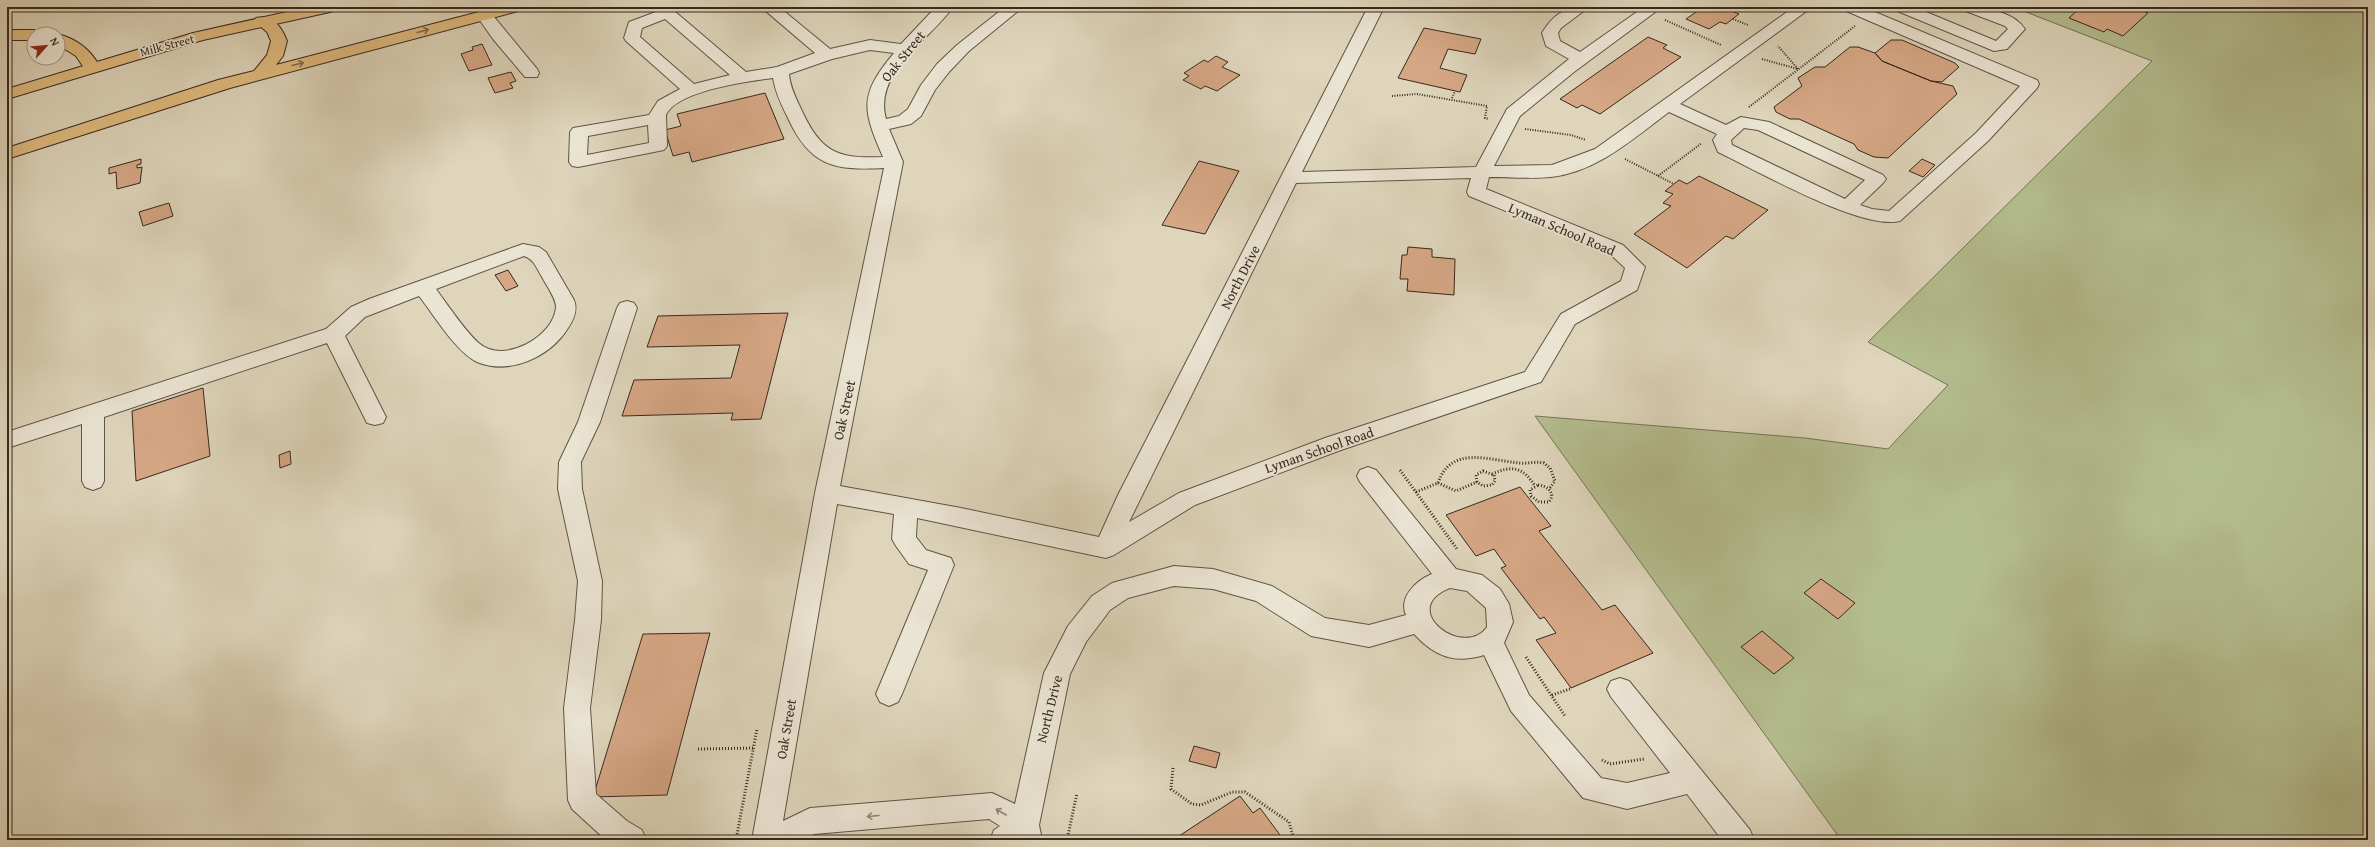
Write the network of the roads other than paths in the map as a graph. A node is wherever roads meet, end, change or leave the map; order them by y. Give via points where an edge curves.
1 (330, 7) edge
2 (516, 7) edge
3 (769, 7) edge
4 (945, 7) edge
5 (1015, 7) edge
6 (1376, 7) edge
7 (1581, 7) edge
8 (1654, 7) edge
9 (1804, 7) edge
10 (1850, 7) edge
11 (1901, 7) edge
12 (1969, 7) edge
13 (484, 15) junction
14 (262, 21) junction
15 (7, 35) edge
16 (26, 35) edge
17 (66, 43) edge
18 (906, 50) junction
19 (827, 55) junction
20 (1581, 59) junction
21 (92, 67) junction
22 (781, 72) junction
23 (531, 73) dead end
24 (260, 74) junction
25 (742, 77) junction
26 (691, 90) junction
27 (7, 94) edge
28 (1668, 105) junction
29 (655, 119) junction
30 (880, 126) junction
31 (1723, 131) junction
32 (7, 154) edge
33 (894, 162) junction
34 (1482, 172) junction
35 (1289, 178) junction
36 (1847, 207) junction
37 (424, 288) junction
38 (627, 308) dead end
39 (333, 334) junction
40 (93, 412) junction
41 (375, 417) dead end
42 (7, 440) edge
43 (1368, 476) dead end
44 (93, 481) dead end
45 (827, 493) junction
46 (906, 508) junction
47 (1106, 548) junction
48 (1449, 578) junction
49 (1419, 622) junction
50 (1490, 641) junction
51 (1620, 689) dead end
52 (889, 694) dead end
53 (1692, 780) junction
54 (1019, 835) edge
55 (617, 836) edge
56 (766, 840) edge
57 (777, 840) edge
58 (1740, 840) edge

1 - 14 main road, Milk Street
2 - 13 main road
3 - 19 street
4 - 18 street, Oak Street
5 - 30 street via 963,48 943,68 927,89 915,112 905,120
6 - 35 street, North Drive
7 - 20 street via 1555,25 1550,33 1552,43
8 - 20 street
9 - 28 street
10 - 36 street via 2031,84 1982,137 1893,217 1870,215
11 - 12 street via 1994,46 2001,46 2017,29 2011,23
13 - 23 street
24 -> 13 main road
14 - 21 main road, Milk Street
14 - 24 main road via 274,29 279,41 272,60
15 - 16 main road
17 - 21 main road via 80,50
18 - 19 street via 870,45
18 - 30 street, Oak Street via 882,80 874,99
19 - 22 street
20 - 34 street via 1513,113
21 - 27 main road, Milk Street
22 - 25 street
22 - 33 street via 783,88 801,131 809,144 821,155 854,164
24 - 32 main road
25 - 26 street
25 - 26 street via 667,13 635,25 632,38
26 - 29 street via 666,103
28 - 31 street
28 - 34 street via 1606,150 1586,160 1552,171
29 - 29 street via 658,146 578,162 579,132
30 - 33 street, Oak Street
31 - 36 street via 1724,148
31 - 36 street via 1741,122 1763,126 1877,179
33 - 45 street, Oak Street
34 - 35 street
34 - 47 street, Lyman School Road via 1476,192 1616,250 1635,267 1630,285 1568,319 1533,377 1333,444 1201,493
35 - 47 street, North Drive via 1133,488
37 - 37 street via 523,250 532,250 541,258 566,306 564,319 557,332 543,344 509,358 487,358 474,350
37 - 39 street via 358,312
38 - 55 street via 589,422 570,462 570,489 590,581 577,708 582,800
39 - 40 street
39 - 41 street
40 - 42 street
40 - 44 street
43 - 48 street
45 - 46 street
45 - 56 street, Oak Street
46 - 47 street
46 - 52 street via 904,539 918,557 942,565
48 - 49 street via 1428,585 1421,592 1416,611
48 - 50 street via 1475,583 1495,600 1501,622 1498,632
49 - 50 street via 1426,633 1437,642 1451,647 1479,647
49 - 54 street, North Drive via 1369,636 1320,628 1263,594 1213,579 1174,576 1121,590 1101,603 1077,634 1057,673
50 - 53 street via 1520,703 1593,789 1627,796
51 - 53 street
53 - 58 street
54 -> 57 street, North Drive via 992,806 810,821

